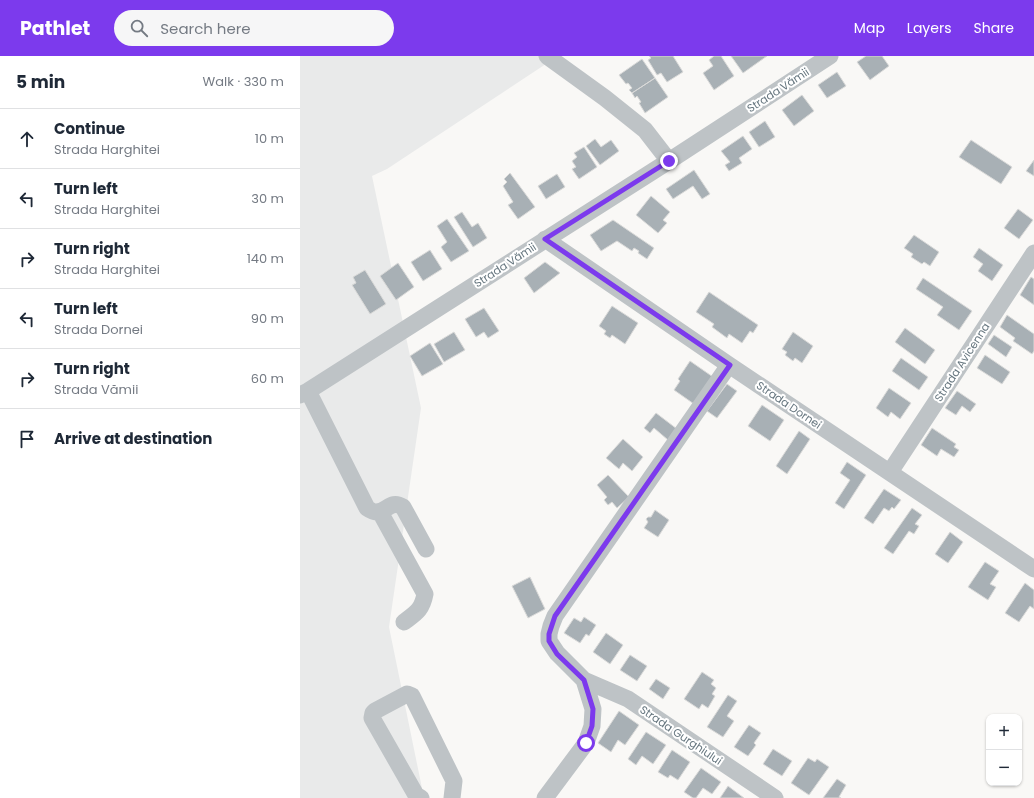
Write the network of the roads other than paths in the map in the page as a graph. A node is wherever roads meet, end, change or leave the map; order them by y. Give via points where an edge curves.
1 (547, 56) edge
2 (830, 56) edge
3 (669, 161) junction
4 (545, 239) junction
5 (1034, 253) edge
6 (730, 365) junction
7 (304, 393) edge
8 (890, 472) junction
9 (380, 512) junction
10 (426, 549) dead end
11 (1034, 569) edge
12 (404, 622) dead end
13 (584, 680) junction
14 (420, 798) edge
15 (452, 798) edge
16 (545, 798) edge
17 (775, 798) edge

1 - 3 street via 645,130
2 - 3 street, Strada Vămii
3 - 4 street, Strada Vămii
4 - 6 street, Strada Dornei
4 - 7 street, Strada Vămii
5 - 8 street, Strada Avicenna
6 - 8 street, Strada Dornei
6 - 13 street via 555,616 549,641 557,654
7 - 9 street via 367,508
8 - 11 street, Strada Dornei
9 - 10 street via 394,504 403,507
9 - 12 street via 425,594 418,612
13 - 16 street via 593,709 592,726 586,743
13 - 17 street, Strada Gurghiului via 628,699
14 - 15 street via 372,718 375,710 407,694 412,696 454,781

